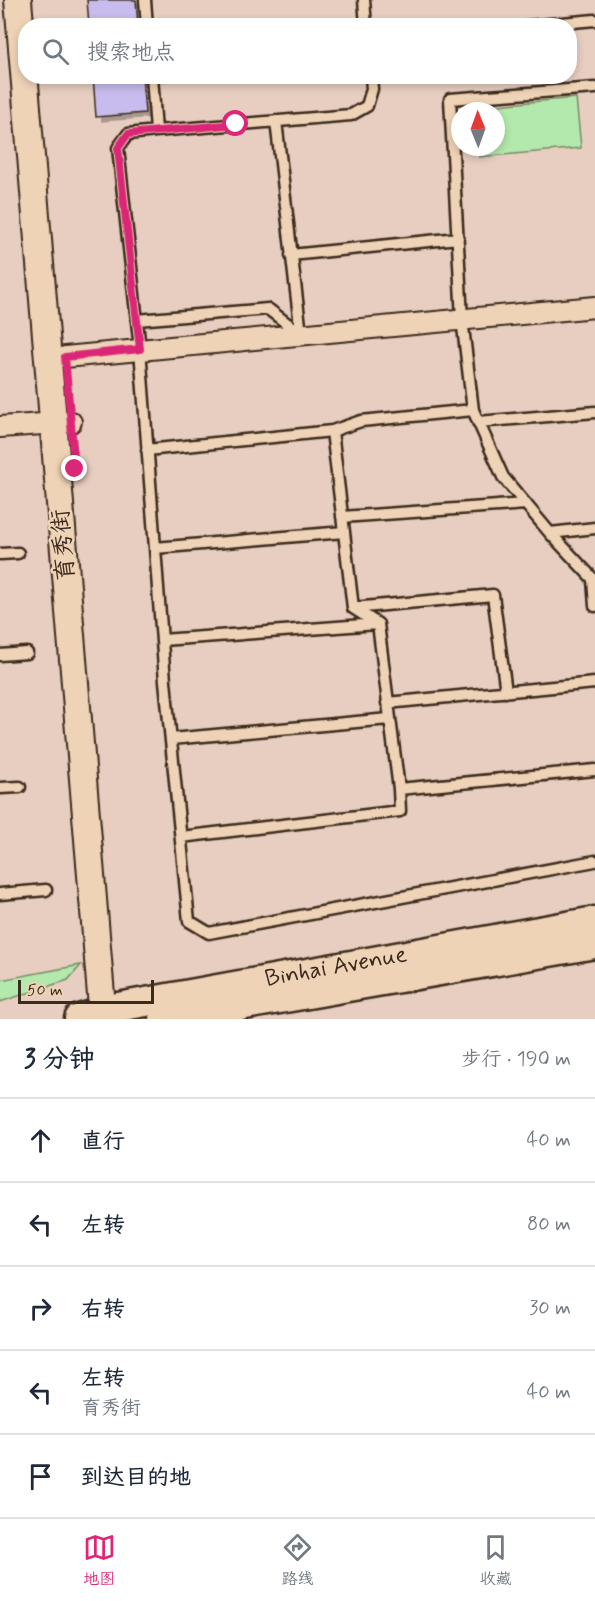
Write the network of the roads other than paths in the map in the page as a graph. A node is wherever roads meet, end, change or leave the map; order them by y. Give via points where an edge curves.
1 (18, 0) edge
2 (36, 0) edge
3 (145, 0) edge
4 (364, 0) edge
5 (20, 18) edge
6 (37, 18) edge
7 (146, 18) edge
8 (365, 18) edge
9 (595, 20) edge
10 (577, 22) edge
11 (27, 84) edge
12 (43, 84) edge
13 (153, 84) edge
14 (372, 84) edge
15 (595, 88) edge
16 (276, 121) junction
17 (156, 131) junction
18 (458, 238) junction
19 (291, 255) junction
20 (595, 307) edge
21 (462, 319) junction
22 (137, 320) junction
23 (301, 334) junction
24 (140, 349) junction
25 (65, 357) junction
26 (473, 410) junction
27 (595, 412) edge
28 (478, 422) junction
29 (63, 423) junction
30 (0, 427) edge
31 (332, 431) junction
32 (147, 450) junction
33 (526, 504) junction
34 (342, 517) junction
35 (595, 528) edge
36 (344, 532) junction
37 (550, 533) junction
38 (155, 548) junction
39 (18, 553) dead end
40 (0, 554) edge
41 (594, 580) edge
42 (595, 606) edge
43 (353, 608) junction
44 (378, 624) junction
45 (162, 640) junction
46 (27, 654) dead end
47 (0, 655) edge
48 (595, 683) edge
49 (506, 692) junction
50 (387, 703) junction
51 (389, 719) junction
52 (171, 739) junction
53 (595, 770) edge
54 (20, 787) dead end
55 (0, 788) edge
56 (399, 789) junction
57 (181, 837) junction
58 (595, 861) edge
59 (46, 890) dead end
60 (0, 894) edge
61 (595, 921) edge
62 (595, 944) edge
63 (104, 1015) edge
64 (164, 1019) edge

1 - 5 street, 育秀街
2 - 6 street
3 - 7 lane
4 - 8 lane
9 - 10 lane
11 - 29 street, 育秀街
12 - 25 street, 育秀街
13 - 17 lane
14 - 16 lane via 367,106 351,115
15 - 18 lane via 450,99
16 - 17 lane
16 - 19 lane
17 - 22 lane via 128,134 118,148
18 - 19 lane
18 - 21 lane
19 - 23 lane
20 - 21 street
21 - 23 street
21 - 26 lane
22 - 23 lane via 268,309
22 - 24 lane
23 - 24 street
24 - 25 street
24 - 32 lane
25 - 29 street, 育秀街
26 - 28 lane
26 - 31 lane via 361,421
27 - 28 lane
28 - 33 lane via 503,477
29 - 30 street
29 - 63 street, 育秀街
31 - 32 lane
31 - 34 lane
32 - 38 lane
33 - 34 lane
33 - 37 lane
34 - 36 lane
35 - 37 lane
36 - 38 lane
36 - 43 lane
37 - 41 lane
38 - 45 lane
39 - 40 lane
41 - 42 lane
43 - 44 lane
43 - 49 lane via 493,594
44 - 45 lane
44 - 50 lane
45 - 52 lane
46 - 47 lane
48 - 49 lane
49 - 50 lane
50 - 51 lane
51 - 52 lane
51 - 56 lane
52 - 57 lane
53 - 56 lane
54 - 55 lane
56 - 57 lane via 400,811
57 - 58 lane via 189,921 209,933
59 - 60 lane
61 - 63 main road, Binhai Avenue
62 - 64 main road, Binhai Avenue

